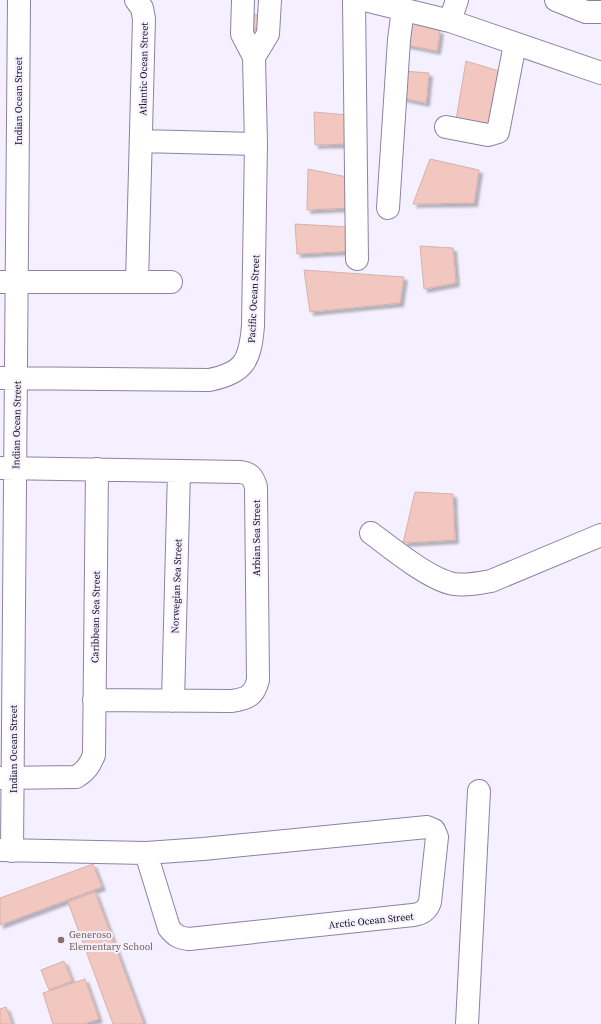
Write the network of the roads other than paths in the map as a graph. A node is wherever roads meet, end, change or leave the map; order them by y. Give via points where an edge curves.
1 (19, 0) edge
2 (136, 0) edge
3 (243, 0) edge
4 (270, 0) edge
5 (354, 0) edge
6 (365, 0) edge
7 (457, 0) edge
8 (556, 0) edge
9 (418, 8) edge
10 (601, 12) edge
11 (450, 21) junction
12 (515, 44) junction
13 (254, 57) junction
14 (601, 73) edge
15 (446, 127) dead end
16 (141, 140) junction
17 (256, 144) junction
18 (388, 208) dead end
19 (357, 259) dead end
20 (8, 282) edge
21 (137, 282) junction
22 (171, 282) dead end
23 (8, 378) edge
24 (8, 468) edge
25 (97, 469) junction
26 (180, 471) junction
27 (371, 533) dead end
28 (601, 535) edge
29 (94, 700) junction
30 (173, 701) junction
31 (6, 778) edge
32 (479, 791) dead end
33 (6, 850) edge
34 (146, 853) junction
35 (467, 1024) edge

1 - 20 street, Indian Ocean Street
2 - 16 street, Atlantic Ocean Street via 142,8 144,19
3 - 13 street via 242,34
4 - 13 street via 268,34
5 - 19 street
6 - 9 street
7 - 11 street
8 - 10 street via 586,12
9 - 11 street
9 - 18 street via 399,40
11 - 12 street
12 - 14 street
12 - 15 street via 498,132 488,135
13 - 17 street, Pacific Ocean Street
16 - 17 street
16 - 21 street, Atlantic Ocean Street
17 - 23 street, Pacific Ocean Street via 252,343 247,358 237,370 209,380
20 - 21 street
20 - 23 street, Indian Ocean Street
21 - 22 street
23 - 24 street, Indian Ocean Street
24 - 25 street, Arbian Sea Street
24 - 31 street, Indian Ocean Street
25 - 26 street, Arbian Sea Street
25 - 29 street, Caribbean Sea Street
26 - 30 street, Norwegian Sea Street
26 - 30 street, Arbian Sea Street via 240,472 247,473 254,480 258,680 256,689 242,700
27 - 28 street via 423,570 455,584 491,581
29 - 30 street, Arbian Sea Street
29 - 31 street, Caribbean Sea Street via 94,754 90,765 83,773 76,777
31 - 33 street, Indian Ocean Street
32 - 35 street
33 - 34 street, Arctic Ocean Street
34 - 34 street, Arctic Ocean Street via 169,928 180,938 189,939 424,912 430,902 437,837 434,830 427,827

